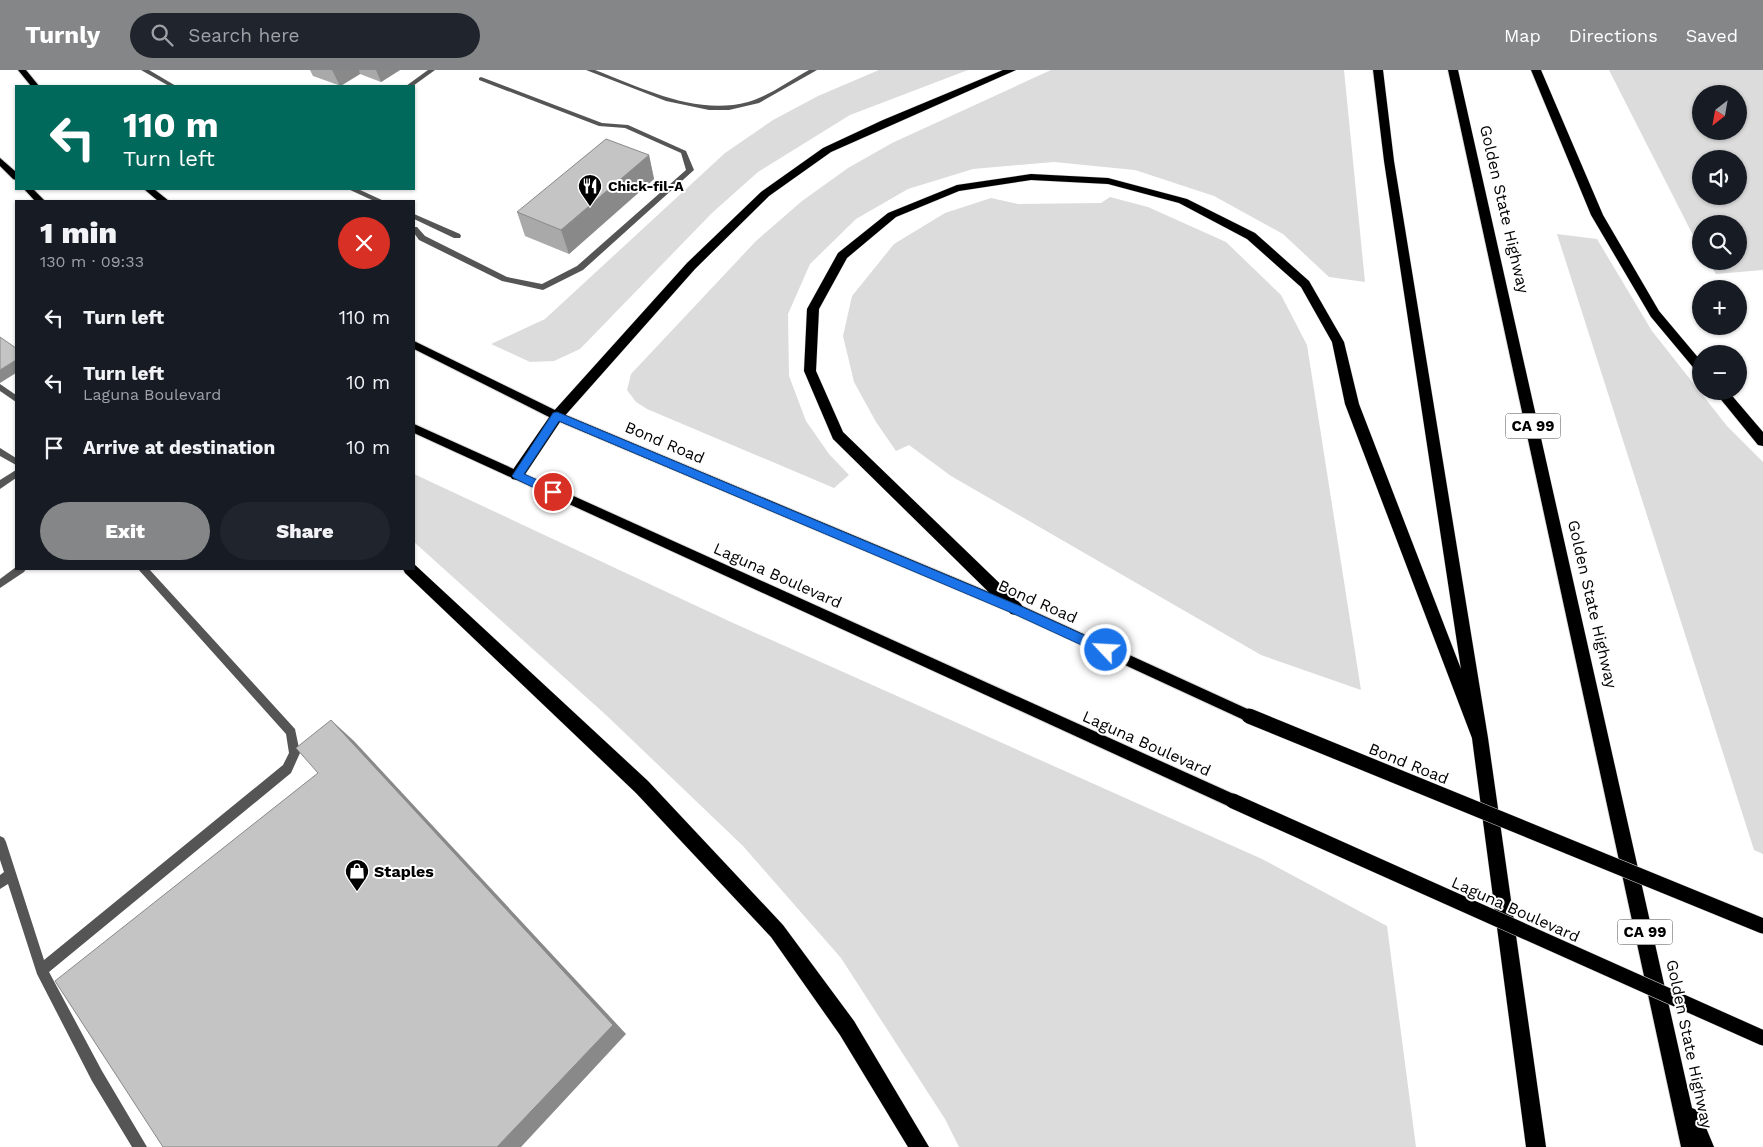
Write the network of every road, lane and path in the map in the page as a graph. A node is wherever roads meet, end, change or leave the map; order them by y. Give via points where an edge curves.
1 (22, 70) edge
2 (144, 70) edge
3 (432, 70) edge
4 (589, 70) edge
5 (814, 70) edge
6 (1011, 70) edge
7 (1378, 70) edge
8 (1453, 70) edge
9 (1536, 70) edge
10 (481, 79) dead end
11 (34, 85) edge
12 (171, 85) edge
13 (410, 85) edge
14 (0, 161) edge
15 (15, 176) edge
16 (29, 190) edge
17 (149, 190) edge
18 (354, 190) edge
19 (39, 200) edge
20 (163, 200) edge
21 (378, 200) edge
22 (415, 216) edge
23 (415, 230) edge
24 (456, 236) dead end
25 (415, 345) edge
26 (1692, 358) edge
27 (0, 387) edge
28 (15, 398) edge
29 (1728, 400) edge
30 (557, 416) junction
31 (415, 428) edge
32 (1763, 441) edge
33 (0, 451) edge
34 (15, 461) edge
35 (15, 474) edge
36 (517, 476) junction
37 (0, 485) edge
38 (20, 570) edge
39 (145, 570) edge
40 (411, 570) edge
41 (0, 584) edge
42 (1016, 609) junction
43 (1480, 738) junction
44 (0, 842) edge
45 (10, 874) junction
46 (0, 883) edge
47 (1763, 926) edge
48 (41, 970) junction
49 (1763, 1038) edge
50 (1678, 1081) junction
51 (140, 1147) edge
52 (919, 1147) edge
53 (1536, 1147) edge
54 (1691, 1147) edge
55 (1704, 1147) edge

1 - 11 main road
2 - 12 lane
3 - 13 lane
4 - 5 lane via 689,106 715,109 750,103
6 - 30 highway via 827,150 765,194 691,266
7 - 43 highway via 1389,161
8 - 50 highway, Golden State Highway / CA 99
9 - 26 highway via 1597,215 1655,314
10 - 23 lane via 601,125 626,126 684,152 690,170 580,268 543,287 505,279 422,238
14 - 15 main road
16 - 19 main road
17 - 20 main road
18 - 21 lane
22 - 24 lane
25 - 30 main road, Bond Road
27 - 28 lane
29 - 32 highway
30 - 36 highway
30 - 42 main road, Bond Road
31 - 36 main road
33 - 34 lane
35 - 37 lane
36 - 49 main road, Laguna Boulevard, bridge
38 - 41 lane
39 - 48 lane via 291,732 294,753 287,769
40 - 52 highway via 642,787 777,930 848,1028
42 - 43 highway via 838,434 810,371 813,309 842,256 892,215 957,188 1031,177 1108,181 1183,201 1251,236 1305,284 1338,342 1352,404
42 - 47 main road, Bond Road, bridge via 1249,716
43 - 53 highway
44 - 45 lane
45 - 46 lane
45 - 48 lane
48 - 51 lane via 97,1076
50 - 54 highway, Golden State Highway / CA 99
50 - 55 highway

